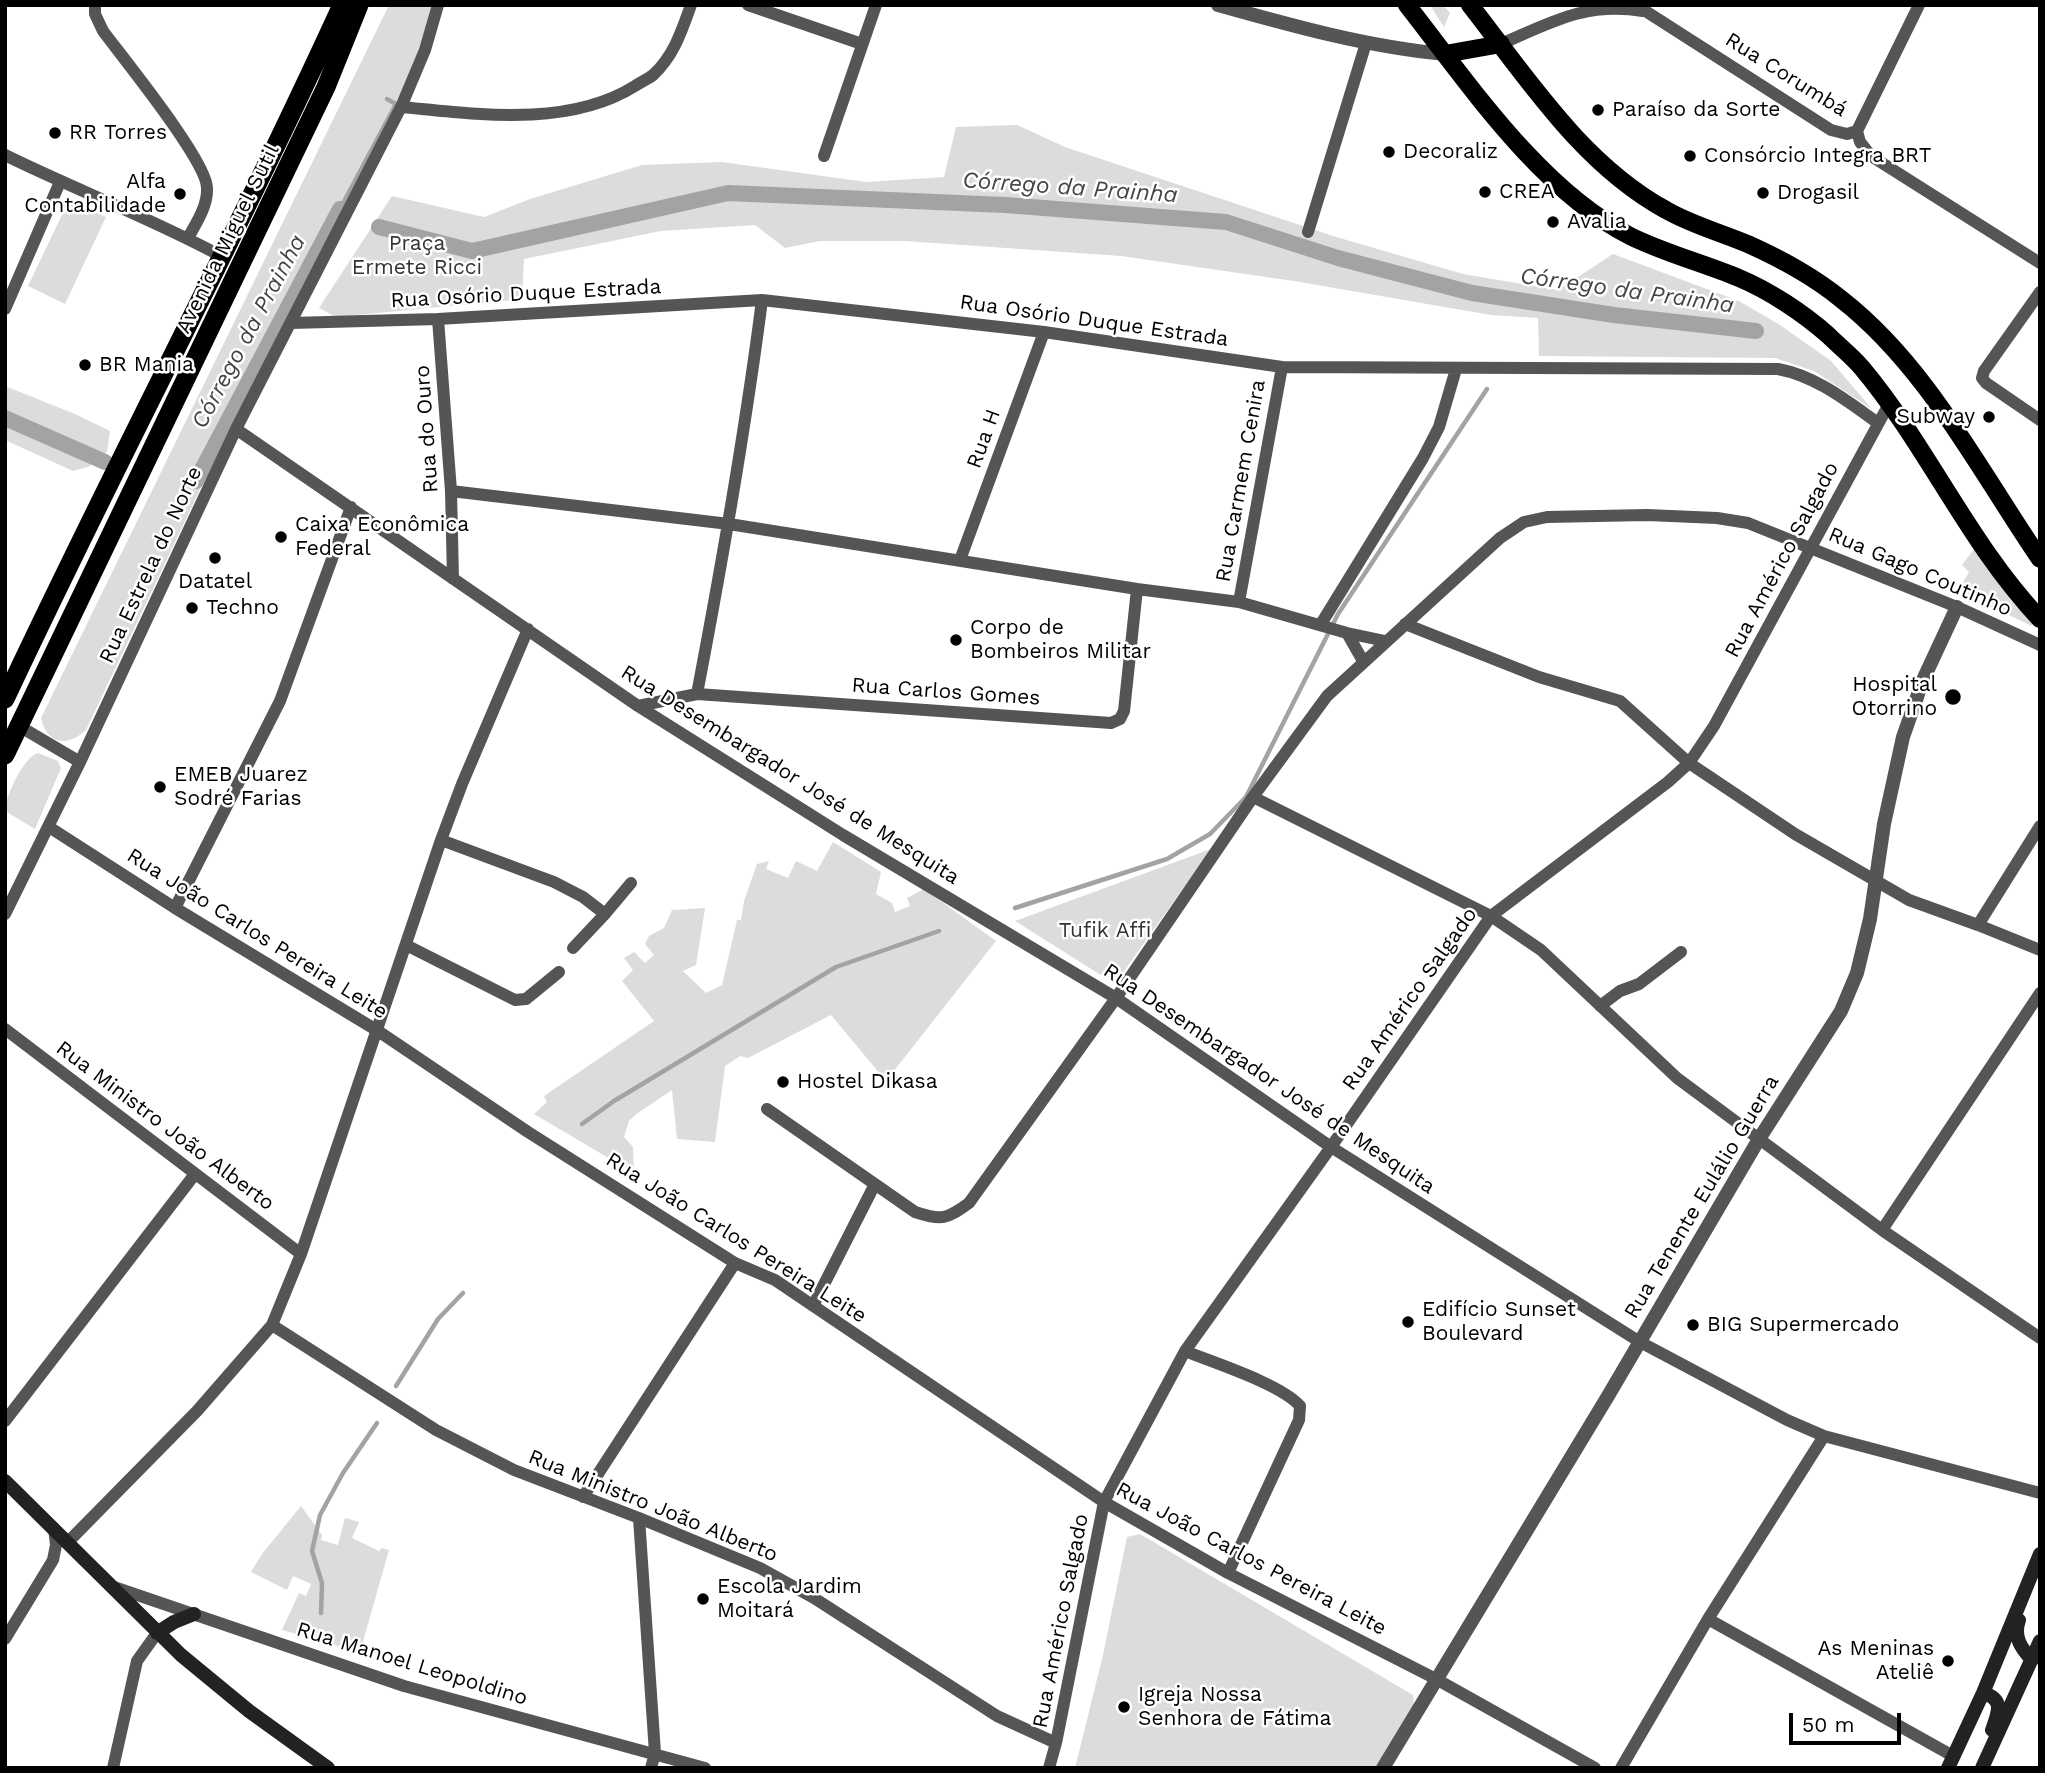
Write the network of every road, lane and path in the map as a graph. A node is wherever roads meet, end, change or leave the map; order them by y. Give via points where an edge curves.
1 (95, 5) edge
2 (342, 5) edge
3 (359, 5) edge
4 (438, 5) edge
5 (691, 5) edge
6 (748, 5) edge
7 (876, 5) edge
8 (1218, 5) edge
9 (1470, 5) edge
10 (1567, 5) edge
11 (1919, 5) edge
12 (1639, 8) edge
13 (1412, 12) edge
14 (1547, 24) junction
15 (1366, 43) junction
16 (862, 44) junction
17 (1501, 44) junction
18 (1406, 51) junction
19 (1445, 54) junction
20 (401, 107) junction
21 (1857, 131) junction
22 (5, 155) edge
23 (824, 156) dead end
24 (60, 183) junction
25 (1308, 232) dead end
26 (188, 238) junction
27 (220, 256) junction
28 (2040, 263) edge
29 (2040, 292) edge
30 (762, 300) junction
31 (5, 309) edge
32 (438, 318) junction
33 (290, 323) junction
34 (1044, 332) junction
35 (1282, 367) junction
36 (1456, 369) junction
37 (1889, 404) junction
38 (2040, 420) edge
39 (1878, 423) junction
40 (236, 429) junction
41 (451, 491) junction
42 (351, 507) junction
43 (729, 524) junction
44 (1810, 547) junction
45 (2040, 559) edge
46 (960, 560) junction
47 (453, 579) junction
48 (1137, 590) junction
49 (1239, 602) junction
50 (1957, 607) junction
51 (2040, 619) edge
52 (1405, 624) junction
53 (1324, 625) junction
54 (528, 629) junction
55 (1345, 632) junction
56 (1385, 641) junction
57 (2040, 645) edge
58 (1363, 662) junction
59 (696, 694) junction
60 (5, 699) edge
61 (638, 706) junction
62 (19, 726) junction
63 (5, 755) edge
64 (80, 762) junction
65 (1689, 763) junction
66 (1253, 797) junction
67 (2040, 826) edge
68 (49, 827) junction
69 (441, 840) junction
70 (1875, 880) junction
71 (631, 883) dead end
72 (175, 908) junction
73 (5, 914) edge
74 (605, 914) junction
75 (1491, 916) junction
76 (1978, 925) junction
77 (406, 945) junction
78 (573, 947) dead end
79 (2040, 950) edge
80 (1681, 952) dead end
81 (559, 972) dead end
82 (2040, 993) edge
83 (1116, 998) junction
84 (1600, 1006) junction
85 (5, 1029) edge
86 (378, 1031) junction
87 (767, 1109) dead end
88 (1759, 1139) junction
89 (1331, 1147) junction
90 (195, 1174) junction
91 (875, 1184) junction
92 (1882, 1230) junction
93 (301, 1254) junction
94 (735, 1263) junction
95 (813, 1306) junction
96 (272, 1325) junction
97 (2040, 1338) edge
98 (1640, 1342) junction
99 (1185, 1350) junction
100 (5, 1421) edge
101 (1824, 1436) junction
102 (5, 1480) edge
103 (2040, 1493) edge
104 (583, 1497) junction
105 (1104, 1502) junction
106 (639, 1518) junction
107 (54, 1528) junction
108 (68, 1542) junction
109 (2040, 1555) edge
110 (1228, 1573) junction
111 (111, 1586) junction
112 (194, 1614) junction
113 (1708, 1619) junction
114 (157, 1633) junction
115 (5, 1639) edge
116 (2040, 1641) edge
117 (2032, 1660) junction
118 (1436, 1679) junction
119 (1983, 1693) junction
120 (1056, 1742) junction
121 (655, 1753) junction
122 (1950, 1762) edge
123 (113, 1768) edge
124 (328, 1768) edge
125 (651, 1768) edge
126 (705, 1768) edge
127 (1049, 1768) edge
128 (1383, 1768) edge
129 (1595, 1768) edge
130 (1621, 1768) edge
131 (1980, 1768) edge

1 - 26 street via 103,31 203,173 207,188 202,212
2 - 27 highway, Avenida Miguel Sutil
3 - 62 highway, Avenida Miguel Sutil via 326,87
4 - 20 street, Rua Estrela do Norte
5 - 20 street via 675,48 653,75 599,104 498,116
6 - 16 street
7 - 16 street
8 - 15 street
9 - 17 main road
10 - 14 street, Rua Corumbá
11 - 21 street
12 - 14 street, Rua Corumbá via 1601,8
12 - 21 street, Rua Corumbá via 1831,130
13 - 18 street via 1420,37
13 - 19 main road
14 - 17 street, Rua Corumbá
15 - 18 street
15 - 25 street
16 - 23 street
17 - 19 main road
17 - 45 main road via 1551,109 1628,186 1668,211 1802,272 1878,331 1955,430
18 - 19 street
19 - 37 main road via 1523,150 1566,192 1630,236 1742,279 1785,304 1825,332 1861,366
20 - 33 street, Rua Estrela do Norte
21 - 28 street, Rua Corumbá via 1871,156
22 - 24 street
24 - 26 street
24 - 31 street
26 - 27 street
27 - 60 highway, Avenida Miguel Sutil
29 - 38 street via 1982,377
30 - 32 street, Rua Osório Duque Estrada
30 - 34 street, Rua Osório Duque Estrada
30 - 43 street
32 - 33 street, Rua Osório Duque Estrada
32 - 41 street, Rua do Ouro
33 - 40 street, Rua Estrela do Norte
34 - 35 street, Rua Osório Duque Estrada
34 - 46 street, Rua H
35 - 36 street, Rua Osório Duque Estrada
35 - 49 street, Rua Carmem Cenira
36 - 39 street, Rua Osório Duque Estrada via 1778,369 1811,378
36 - 53 street via 1439,428
37 - 39 street, Rua Américo Salgado
37 - 51 main road via 2004,578
39 - 44 street, Rua Américo Salgado
40 - 42 street, Rua Desembargador José de Mesquita
40 - 64 street, Rua Estrela do Norte
41 - 43 street
41 - 47 street, Rua do Ouro
42 - 47 street, Rua Desembargador José de Mesquita
42 - 72 street via 280,701
43 - 46 street
43 - 59 street
44 - 50 street, Rua Gago Coutinho
44 - 52 street, Rua Gago Coutinho via 1748,523 1717,517 1547,517 1524,522 1500,538
44 - 65 street, Rua Américo Salgado via 1714,726
46 - 48 street
47 - 54 street, Rua Desembargador José de Mesquita
48 - 49 street
48 - 59 street, Rua Carlos Gomes via 1124,711 1111,723
49 - 53 street
50 - 57 street, Rua Gago Coutinho
50 - 70 street, Rua Tenente Eulálio Guerra via 1903,737
52 - 56 street, Rua Gago Coutinho
52 - 65 street via 1539,677 1620,701
53 - 55 street
54 - 61 street, Rua Desembargador José de Mesquita
54 - 69 street
55 - 56 street
55 - 58 street
56 - 58 street, Rua Gago Coutinho
58 - 66 street, Rua Gago Coutinho via 1327,696
59 - 61 street, Rua Carlos Gomes
61 - 83 street, Rua Desembargador José de Mesquita
62 - 63 highway, Avenida Miguel Sutil
62 - 64 street
64 - 68 street, Rua Estrela do Norte
65 - 70 street via 1795,834
65 - 75 street, Rua Américo Salgado
66 - 75 street
66 - 83 street, Rua Gago Coutinho
67 - 76 street
68 - 72 street, Rua João Carlos Pereira Leite
68 - 73 street, Rua Estrela do Norte
69 - 74 street via 554,882
69 - 77 street
70 - 76 street via 1909,900
70 - 88 street, Rua Tenente Eulálio Guerra via 1857,973 1841,1011
71 - 74 street
72 - 86 street, Rua João Carlos Pereira Leite
74 - 78 street
75 - 84 street via 1541,950
75 - 89 street, Rua Américo Salgado
76 - 79 street
77 - 81 street via 515,1000 526,999
77 - 86 street
80 - 84 street
82 - 92 street
83 - 89 street, Rua Desembargador José de Mesquita
83 - 91 street, Rua Gago Coutinho via 969,1203 952,1216 936,1219 915,1212
84 - 88 street via 1677,1077
85 - 90 street, Rua Ministro João Alberto
86 - 93 street
86 - 94 street, Rua João Carlos Pereira Leite
87 - 91 street
88 - 92 street
88 - 98 street, Rua Tenente Eulálio Guerra
89 - 98 street, Rua Desembargador José de Mesquita
89 - 99 street, Rua Américo Salgado
90 - 93 street, Rua Ministro João Alberto
90 - 100 street
91 - 95 street
92 - 97 street
93 - 96 street
94 - 95 street, Rua João Carlos Pereira Leite via 775,1280
94 - 104 street
95 - 105 street, Rua João Carlos Pereira Leite
96 - 104 street, Rua Ministro João Alberto via 436,1430 514,1470
96 - 108 street via 197,1411
98 - 101 street, Rua Desembargador José de Mesquita
98 - 118 street, Rua Tenente Eulálio Guerra
99 - 105 street, Rua Américo Salgado
99 - 110 street via 1276,1389 1300,1406 1299,1420
101 - 103 street, Rua Desembargador José de Mesquita
101 - 113 street
102 - 107 main road
104 - 106 street, Rua Ministro João Alberto
105 - 110 street, Rua João Carlos Pereira Leite
105 - 120 street, Rua Américo Salgado
106 - 120 street, Rua Ministro João Alberto via 760,1568 997,1716
106 - 121 street
107 - 108 main road
107 - 115 street via 53,1560
108 - 111 main road
109 - 117 main road via 2039,1572 2017,1625 2022,1649
109 - 119 main road
110 - 118 street, Rua João Carlos Pereira Leite
111 - 112 street, Rua Manoel Leopoldino
111 - 114 main road
112 - 114 main road
112 - 121 street, Rua Manoel Leopoldino via 404,1686
113 - 122 street
113 - 130 street
114 - 123 street via 137,1661
114 - 124 main road via 249,1711
116 - 117 main road
117 - 131 main road
118 - 128 street, Rua Tenente Eulálio Guerra
118 - 129 street, Rua João Carlos Pereira Leite
119 - 122 main road
119 - 131 main road via 1997,1700 1998,1712
120 - 127 street, Rua Américo Salgado
121 - 125 street
121 - 126 street, Rua Manoel Leopoldino

